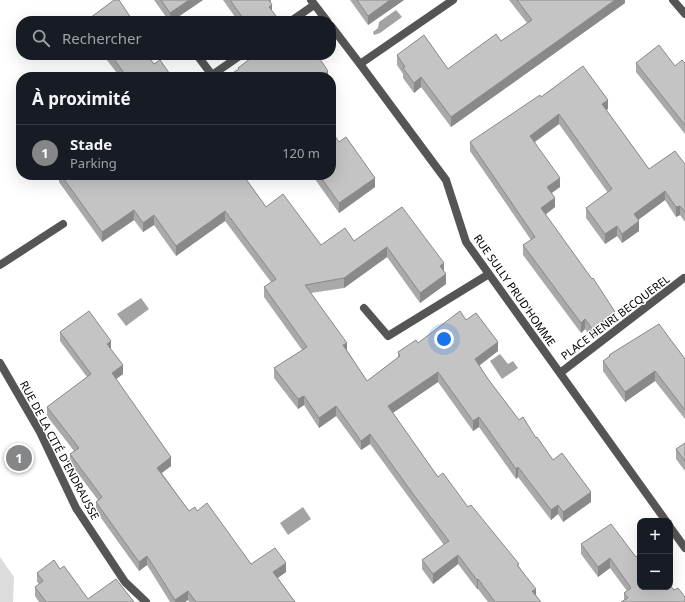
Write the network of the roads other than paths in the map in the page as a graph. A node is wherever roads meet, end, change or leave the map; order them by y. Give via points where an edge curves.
1 (453, 0) edge
2 (673, 0) edge
3 (313, 2) edge
4 (685, 14) edge
5 (297, 16) edge
6 (323, 16) edge
7 (336, 33) edge
8 (201, 60) edge
9 (234, 60) edge
10 (360, 64) junction
11 (210, 72) edge
12 (216, 72) edge
13 (63, 224) dead end
14 (0, 265) edge
15 (489, 274) junction
16 (684, 278) dead end
17 (364, 308) dead end
18 (0, 363) edge
19 (560, 373) junction
20 (664, 518) edge
21 (673, 531) edge
22 (685, 548) edge
23 (146, 602) edge

1 - 10 street
2 - 4 street
3 - 5 street
3 - 6 street
7 - 10 street, RUE SULLY PRUD'HOMME
8 - 11 street
9 - 12 street
10 - 15 street, RUE SULLY PRUD'HOMME via 446,180 466,242
13 - 14 street
15 - 17 street via 388,336
15 - 19 street, RUE SULLY PRUD'HOMME
16 - 19 street, PLACE HENRI BECQUEREL
18 - 23 street, RUE DE LA CITÉ D'ENDRAUSSE via 40,432 76,508 126,582
19 - 20 street, RUE SULLY PRUD'HOMME
21 - 22 street

